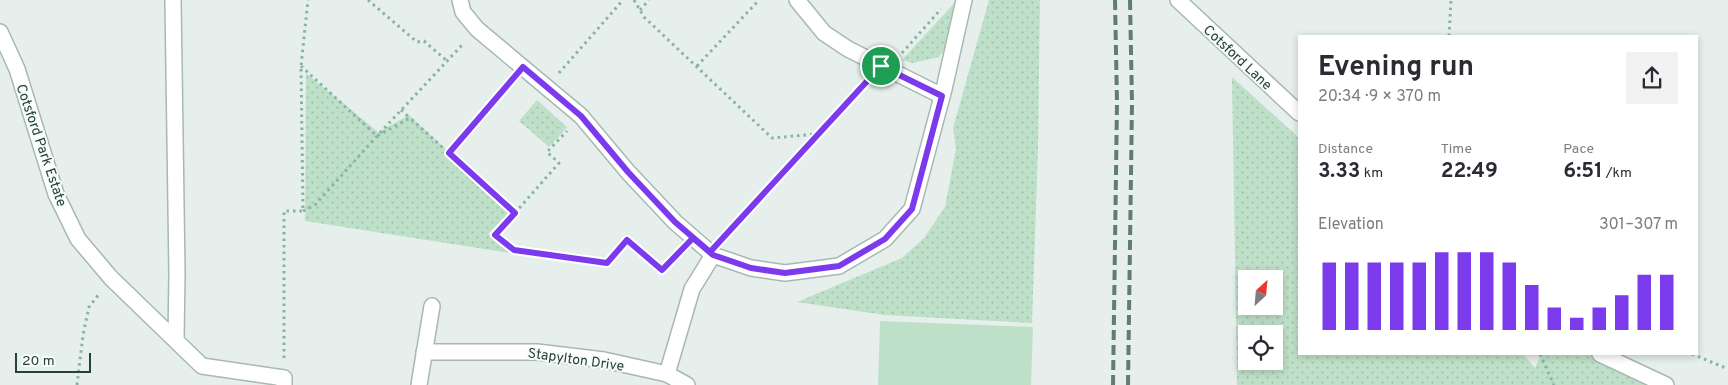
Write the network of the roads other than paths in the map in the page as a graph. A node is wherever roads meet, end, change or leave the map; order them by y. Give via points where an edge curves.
1 (173, 0) edge
2 (460, 0) edge
3 (797, 0) edge
4 (964, 0) edge
5 (1178, 0) edge
6 (0, 32) edge
7 (942, 96) junction
8 (1298, 112) edge
9 (711, 253) junction
10 (432, 306) dead end
11 (176, 339) junction
12 (424, 352) junction
13 (1602, 355) edge
14 (667, 374) junction
15 (284, 381) edge
16 (419, 385) edge
17 (687, 385) edge
18 (1666, 385) edge

1 - 11 street
2 - 9 street via 463,12 477,29 581,116 675,222
3 - 7 street via 824,33 848,49
4 - 7 street
5 - 8 street, Cotsford Lane
6 - 11 street, Cotsford Park Estate via 17,69 56,194 78,239 111,278
7 - 9 street via 912,209 885,239 839,266 785,273 751,268
9 - 14 street via 692,290
10 - 12 street
11 - 15 street, Cotsford Park Estate via 202,366
12 - 14 street, Stapylton Drive via 537,352 604,360
12 - 16 street
13 - 18 street
14 - 17 street, Stapylton Drive

